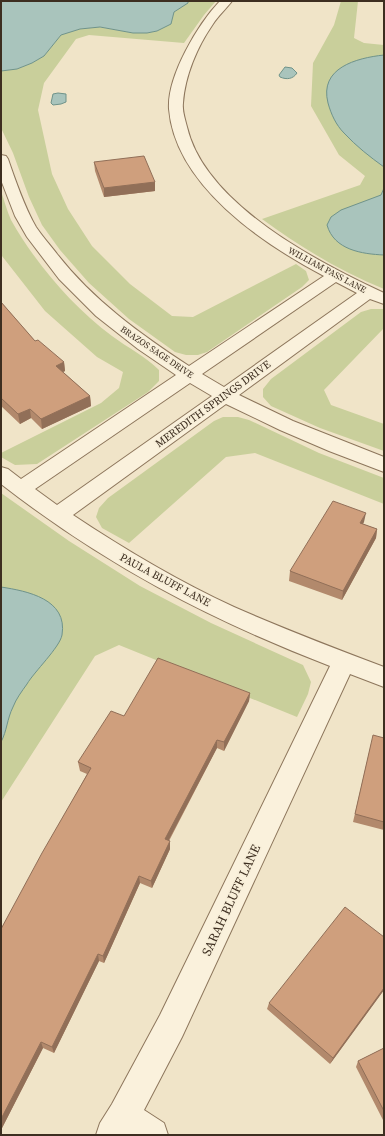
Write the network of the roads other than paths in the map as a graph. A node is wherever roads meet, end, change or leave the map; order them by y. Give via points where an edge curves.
1 (226, 1) edge
2 (1, 159) edge
3 (335, 276) junction
4 (376, 295) edge
5 (190, 375) junction
6 (226, 395) junction
7 (384, 465) edge
8 (1, 474) edge
9 (20, 489) junction
10 (57, 516) junction
11 (344, 661) junction
12 (384, 677) edge
13 (118, 1126) edge
14 (152, 1135) edge

1 - 3 street, WILLIAM PASS LANE via 202,31 180,80 176,108 181,137 209,182 230,204 262,232
2 - 5 street, BRAZOS SAGE DRIVE via 18,206 32,233 54,263 82,294 118,326
3 - 4 street, WILLIAM PASS LANE
3 - 5 street
4 - 6 street, MEREDITH SPRINGS DRIVE
5 - 6 street, BRAZOS SAGE DRIVE
5 - 9 street
6 - 7 street, BRAZOS SAGE DRIVE via 279,423
6 - 10 street, MEREDITH SPRINGS DRIVE
8 - 9 street, PAULA BLUFF LANE
9 - 10 street, PAULA BLUFF LANE
10 - 11 street, PAULA BLUFF LANE via 107,550 191,595 260,628
11 - 12 street, PAULA BLUFF LANE
11 - 13 street, SARAH BLUFF LANE via 171,1026
13 - 14 street

